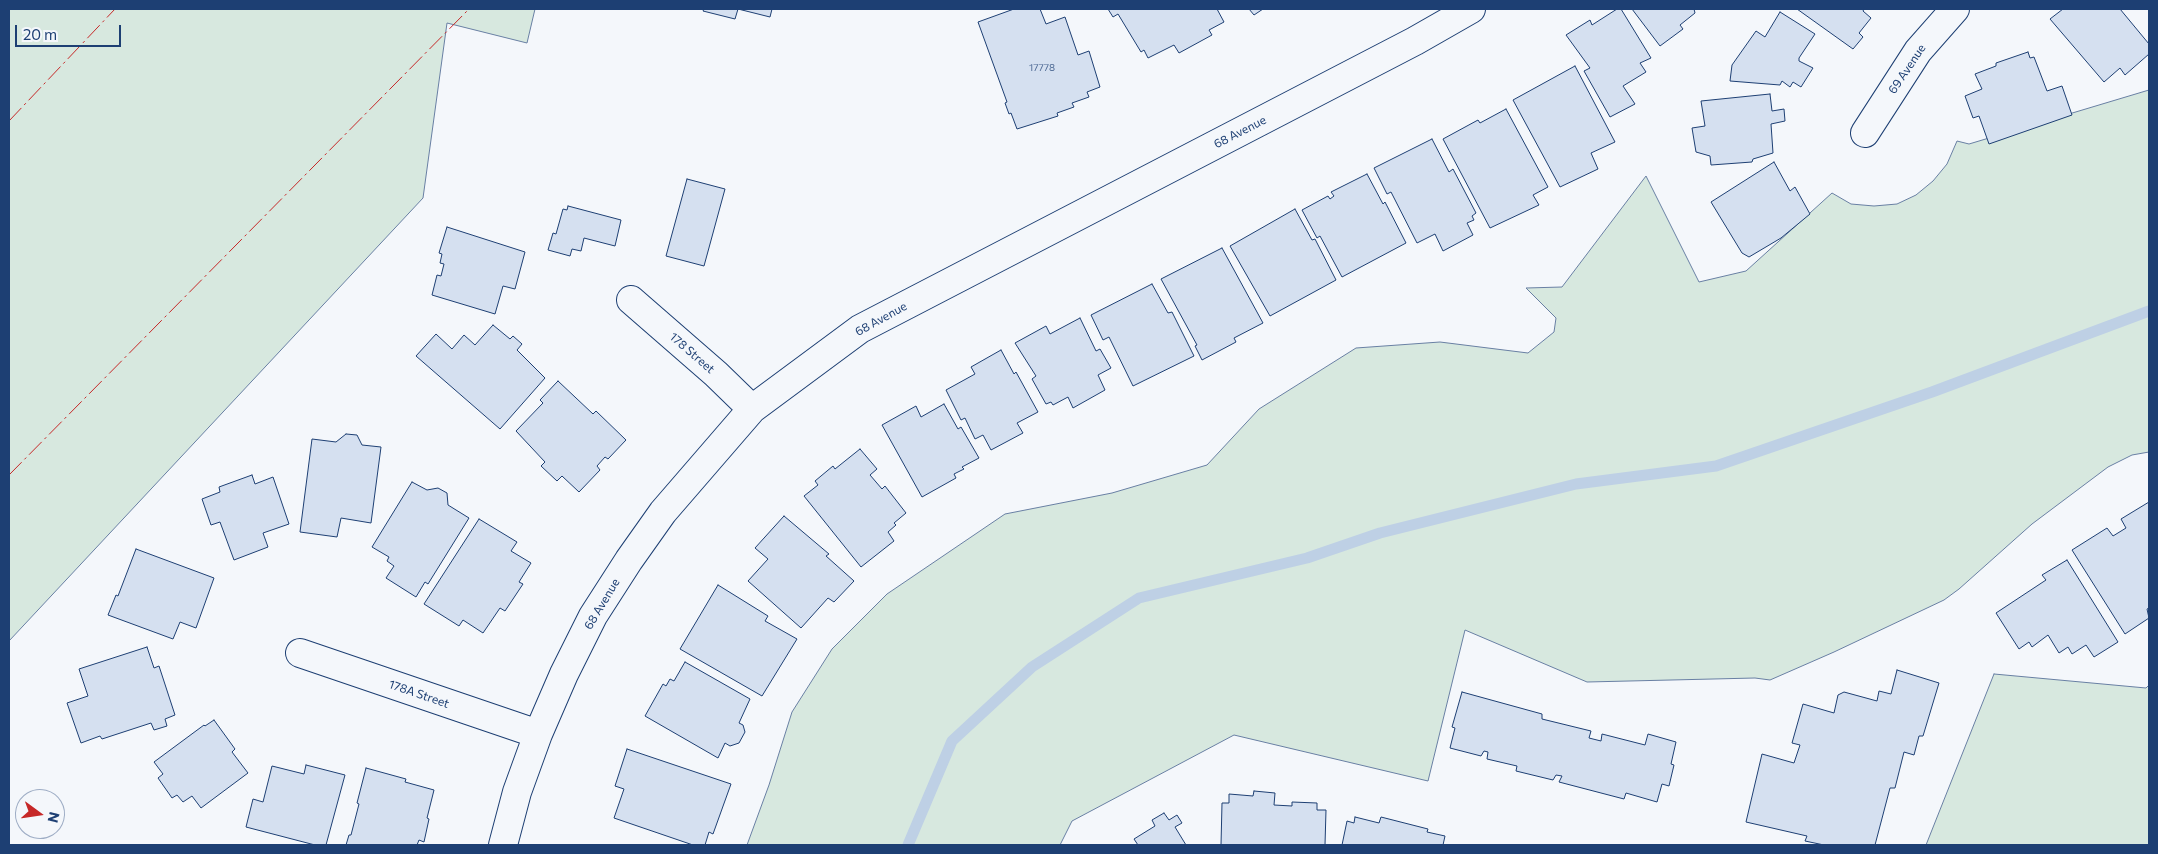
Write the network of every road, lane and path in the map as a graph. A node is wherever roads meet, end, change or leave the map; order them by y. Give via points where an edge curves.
1 (1471, 9) edge
2 (1955, 9) edge
3 (1866, 133) dead end
4 (631, 300) dead end
5 (752, 409) junction
6 (300, 652) dead end
7 (538, 734) junction
8 (504, 845) edge

1 - 5 street, 68 Avenue via 860,329
2 - 3 street, 69 Avenue via 1918,51
4 - 5 street, 178 Street
5 - 7 street, 68 Avenue via 663,512 629,560 593,616
6 - 7 street, 178A Street
7 - 8 street, 68 Avenue via 517,792

